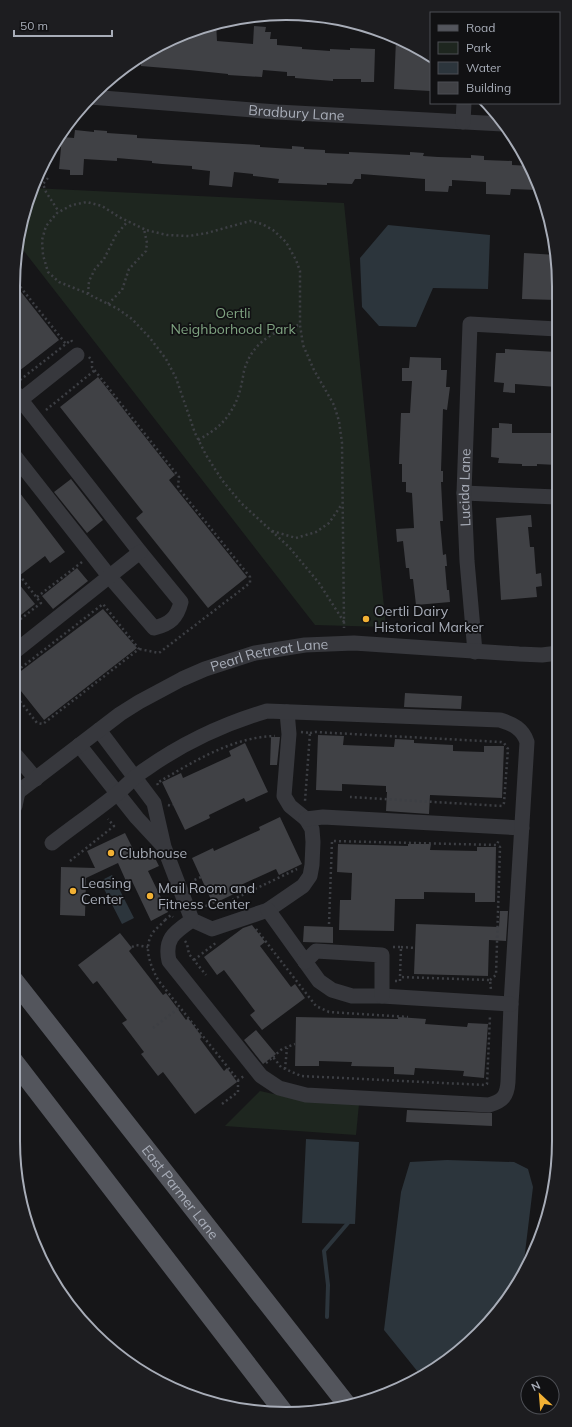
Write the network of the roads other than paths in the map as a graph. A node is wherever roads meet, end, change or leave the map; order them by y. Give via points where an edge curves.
1 (98, 98) edge
2 (464, 104) edge
3 (463, 122) junction
4 (497, 124) edge
5 (552, 329) edge
6 (80, 351) road end
7 (20, 391) edge
8 (20, 399) edge
9 (20, 463) edge
10 (464, 493) junction
11 (552, 497) edge
12 (140, 552) junction
13 (109, 576) junction
14 (20, 647) edge
15 (475, 652) junction
16 (552, 654) edge
17 (287, 712) junction
18 (99, 730) junction
19 (79, 745) junction
20 (20, 760) edge
21 (135, 778) junction
22 (36, 779) junction
23 (20, 787) edge
24 (118, 792) junction
25 (305, 812) junction
26 (522, 828) junction
27 (52, 843) dead end
28 (164, 847) junction
29 (268, 910) junction
30 (192, 920) junction
31 (305, 962) junction
32 (20, 988) edge
33 (382, 996) junction
34 (511, 1004) junction
35 (20, 1069) edge
36 (344, 1401) edge
37 (280, 1407) edge

1 - 3 street, Bradbury Lane via 277,112
2 - 3 street
3 - 4 street, Bradbury Lane
5 - 10 street, Lucida Lane via 470,324
6 - 7 street
8 - 12 street
9 - 13 street
10 - 11 street
10 - 15 street, Lucida Lane
12 - 13 street
12 - 13 street via 181,602 178,614 164,626 154,628
13 - 14 street
15 - 16 street, Pearl Retreat Lane
15 - 18 street, Pearl Retreat Lane via 354,643 306,645 255,653 182,679 139,702
17 - 21 street via 267,711 216,729 170,753
17 - 25 street via 289,741 284,796 290,806
17 - 26 street via 500,720 511,723 522,731 526,742
18 - 19 street, Pearl Retreat Lane
18 - 21 street
19 - 22 street, Pearl Retreat Lane
19 - 24 street
20 - 22 street
21 - 24 street
21 - 28 street via 154,803
22 - 23 street, Pearl Retreat Lane
24 - 27 street
24 - 28 street via 137,818
25 - 26 street via 323,817
25 - 29 street via 312,829 310,876 303,886
26 - 34 street
28 - 30 street
29 - 30 street via 212,928
29 - 31 street
30 - 34 street via 174,933 166,950 169,961 261,1076 279,1088 306,1095 489,1105 501,1101 508,1082
31 - 33 street via 319,981 332,990 352,996
31 - 33 street via 316,951 382,955
32 - 36 main road, East Parmer Lane
33 - 34 street
35 - 37 main road

